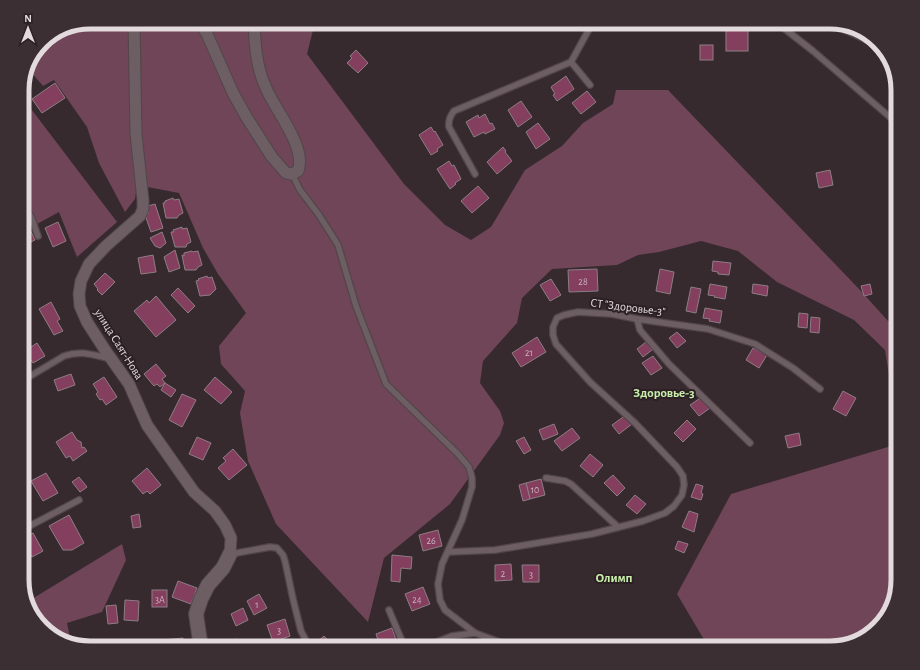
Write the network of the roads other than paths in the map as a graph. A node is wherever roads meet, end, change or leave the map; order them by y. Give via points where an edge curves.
1 (134, 29) edge
2 (204, 29) edge
3 (254, 29) edge
4 (589, 29) edge
5 (785, 29) edge
6 (570, 62) junction
7 (590, 85) dead end
8 (891, 119) edge
9 (292, 174) junction
10 (476, 174) dead end
11 (29, 213) edge
12 (38, 236) dead end
13 (637, 319) junction
14 (111, 359) junction
15 (29, 377) edge
16 (820, 389) dead end
17 (750, 443) dead end
18 (546, 478) dead end
19 (79, 500) dead end
20 (29, 526) edge
21 (618, 527) junction
22 (448, 552) junction
23 (230, 554) junction
24 (389, 610) dead end
25 (475, 633) junction
26 (200, 641) edge
27 (306, 641) edge
28 (402, 641) edge
29 (439, 641) edge
30 (496, 641) edge

1 - 14 street, улица Саят-Нова via 136,134 143,208 140,216 90,264 81,281 79,294 80,306 87,322
2 - 9 street via 247,118 272,157 286,173
3 - 9 street via 256,58 266,88 298,151 301,164 298,171
4 - 6 lane
5 - 8 lane
6 - 7 lane
6 - 10 lane via 454,111 448,121 449,127
9 - 22 lane via 338,245 356,306 386,384 469,467 472,487 462,520
11 - 12 lane
13 - 16 lane, СТ "Здоровье-3" via 708,329 755,344
13 - 17 lane via 640,330 669,364
13 - 21 lane, СТ "Здоровье-3" via 612,314 578,312 557,318 553,327 556,344 590,382 635,422 683,476 682,495 670,510 643,521
14 - 15 lane via 78,352 64,356
14 - 23 street, улица Саят-Нова via 133,391 143,418 156,440 194,492 215,511 225,525 231,538
18 - 21 lane via 572,484
19 - 20 lane
21 - 22 lane, СТ "Здоровье-3" via 592,534 495,550
22 - 25 lane via 442,564 438,584 440,600 445,610
23 - 26 street via 223,568 208,584 201,599 196,614
23 - 27 lane via 270,547 280,551 285,561 301,631
24 - 28 lane
25 - 29 lane via 452,636
25 - 30 lane

